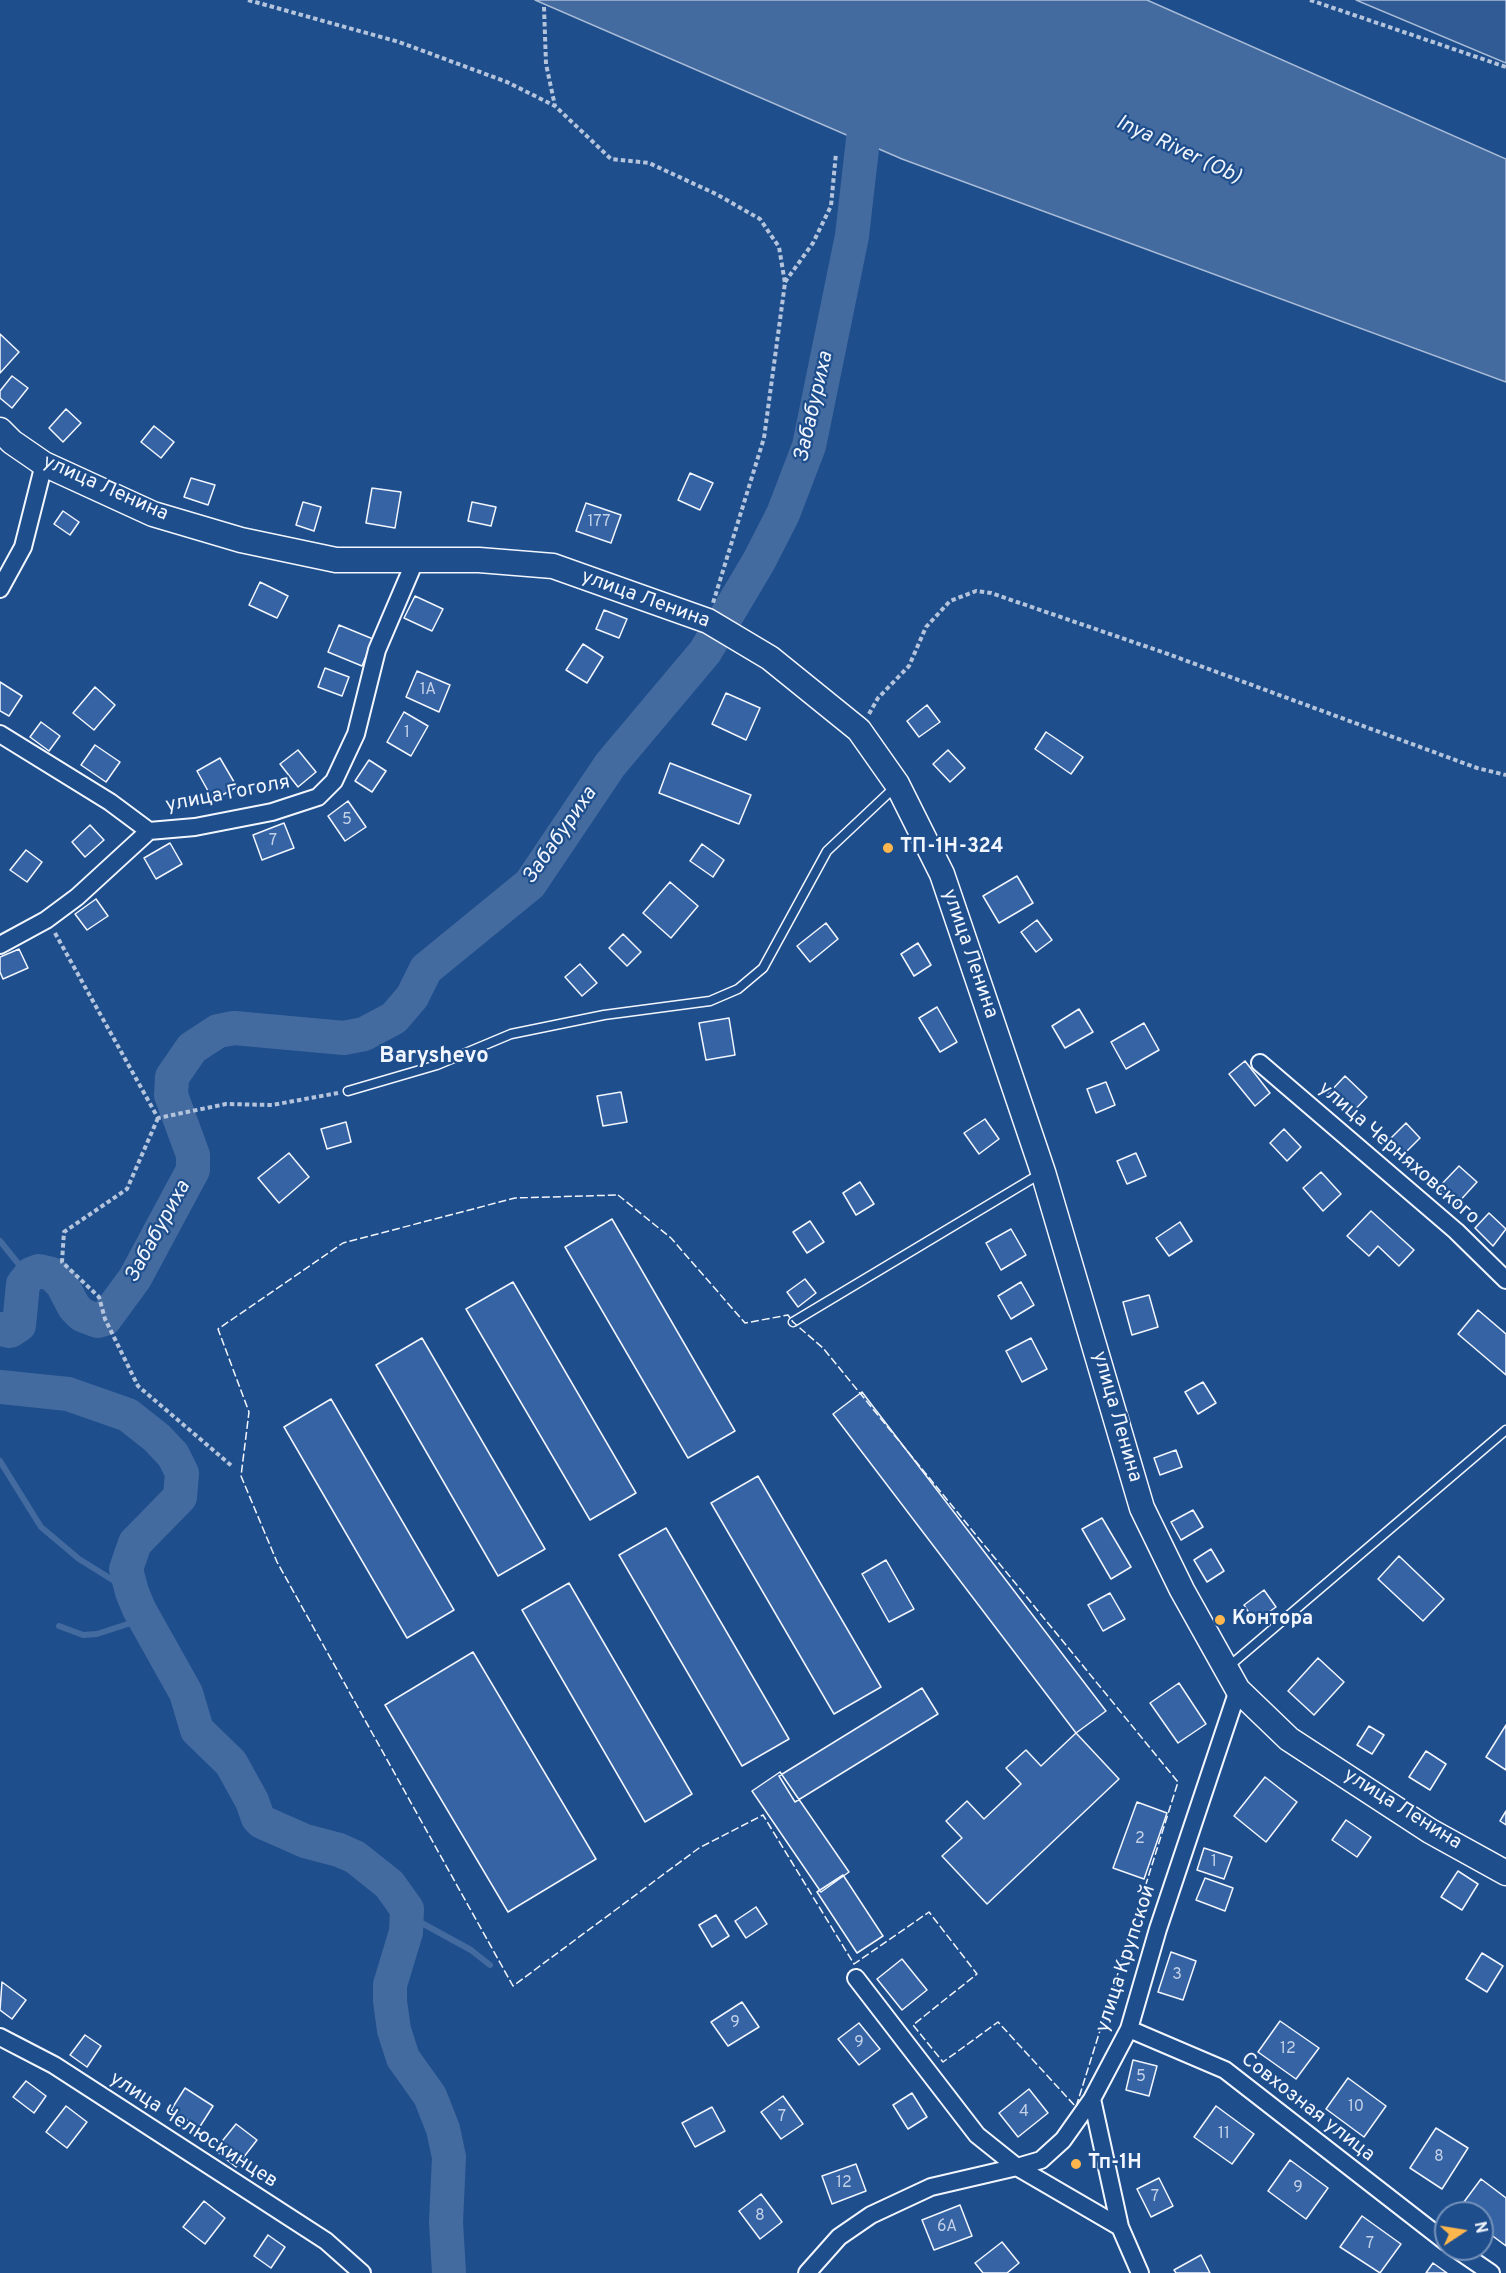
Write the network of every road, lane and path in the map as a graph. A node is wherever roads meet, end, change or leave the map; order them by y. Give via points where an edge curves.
1 (248, 0) edge
2 (1310, 0) edge
3 (544, 7) dead end
4 (1506, 67) edge
5 (555, 106) junction
6 (836, 153) dead end
7 (785, 283) junction
8 (0, 430) edge
9 (44, 464) junction
10 (415, 561) junction
11 (0, 589) edge
12 (708, 621) junction
13 (859, 730) junction
14 (0, 734) edge
15 (1506, 775) edge
16 (897, 784) junction
17 (149, 831) junction
18 (46, 920) junction
19 (0, 945) edge
20 (1260, 1063) dead end
21 (348, 1091) joint
22 (158, 1118) junction
23 (1043, 1172) junction
24 (1506, 1280) edge
25 (793, 1322) dead end
26 (1506, 1430) edge
27 (233, 1467) dead end
28 (1226, 1668) junction
29 (1238, 1690) junction
30 (1506, 1873) edge
31 (856, 1978) dead end
32 (1129, 2029) junction
33 (0, 2037) edge
34 (1092, 2099) junction
35 (1017, 2167) junction
36 (1120, 2227) junction
37 (1434, 2233) edge
38 (1474, 2261) edge
39 (816, 2269) edge
40 (360, 2270) edge
41 (1140, 2273) edge
42 (1491, 2273) edge

1 - 5 path via 399,42 507,82
2 - 4 path
3 - 5 path via 546,64
5 - 7 path via 611,159 649,164 760,219 779,247
6 - 7 path via 831,206 813,243
7 - 12 path via 764,438
8 - 9 main road, улица Ленина
9 - 10 main road, улица Ленина via 153,514 241,540 336,560
9 - 11 street via 23,547
10 - 12 main road, улица Ленина via 553,566
10 - 17 street, улица Гоголя via 377,650 356,734 334,781 318,797 272,812 195,827
12 - 13 main road, улица Ленина via 751,646
13 - 15 path via 878,698 909,666 926,627 950,601 976,591 1168,654
13 - 16 main road, улица Ленина
14 - 17 street via 110,802
16 - 21 lane via 827,851 763,968 738,989 710,1001 604,1015 511,1034 437,1065
16 - 23 main road, улица Ленина via 942,874
17 - 18 street, улица Гоголя
18 - 19 street, улица Гоголя
18 - 22 path
20 - 24 street, улица Черняховского via 1456,1230
21 - 22 path via 272,1105 226,1104
22 - 27 path via 127,1189 64,1232 62,1262 99,1297 105,1319 138,1386
23 - 25 lane
23 - 28 main road, улица Ленина via 1142,1508
26 - 28 lane
28 - 29 main road, улица Ленина
29 - 30 main road, улица Ленина via 1289,1739 1430,1831
29 - 32 street, улица Крупской via 1158,1929
31 - 35 street via 977,2135
32 - 34 street, улица Крупской
32 - 37 street, Совхозная улица via 1225,2070
33 - 40 street, улица Челюскинцев via 54,2065 326,2241
34 - 35 street, улица Крупской via 1056,2147 1041,2160
34 - 36 street
35 - 36 street
35 - 39 street, улица Крупской via 931,2187 871,2215 838,2237
36 - 41 street
38 - 42 street

